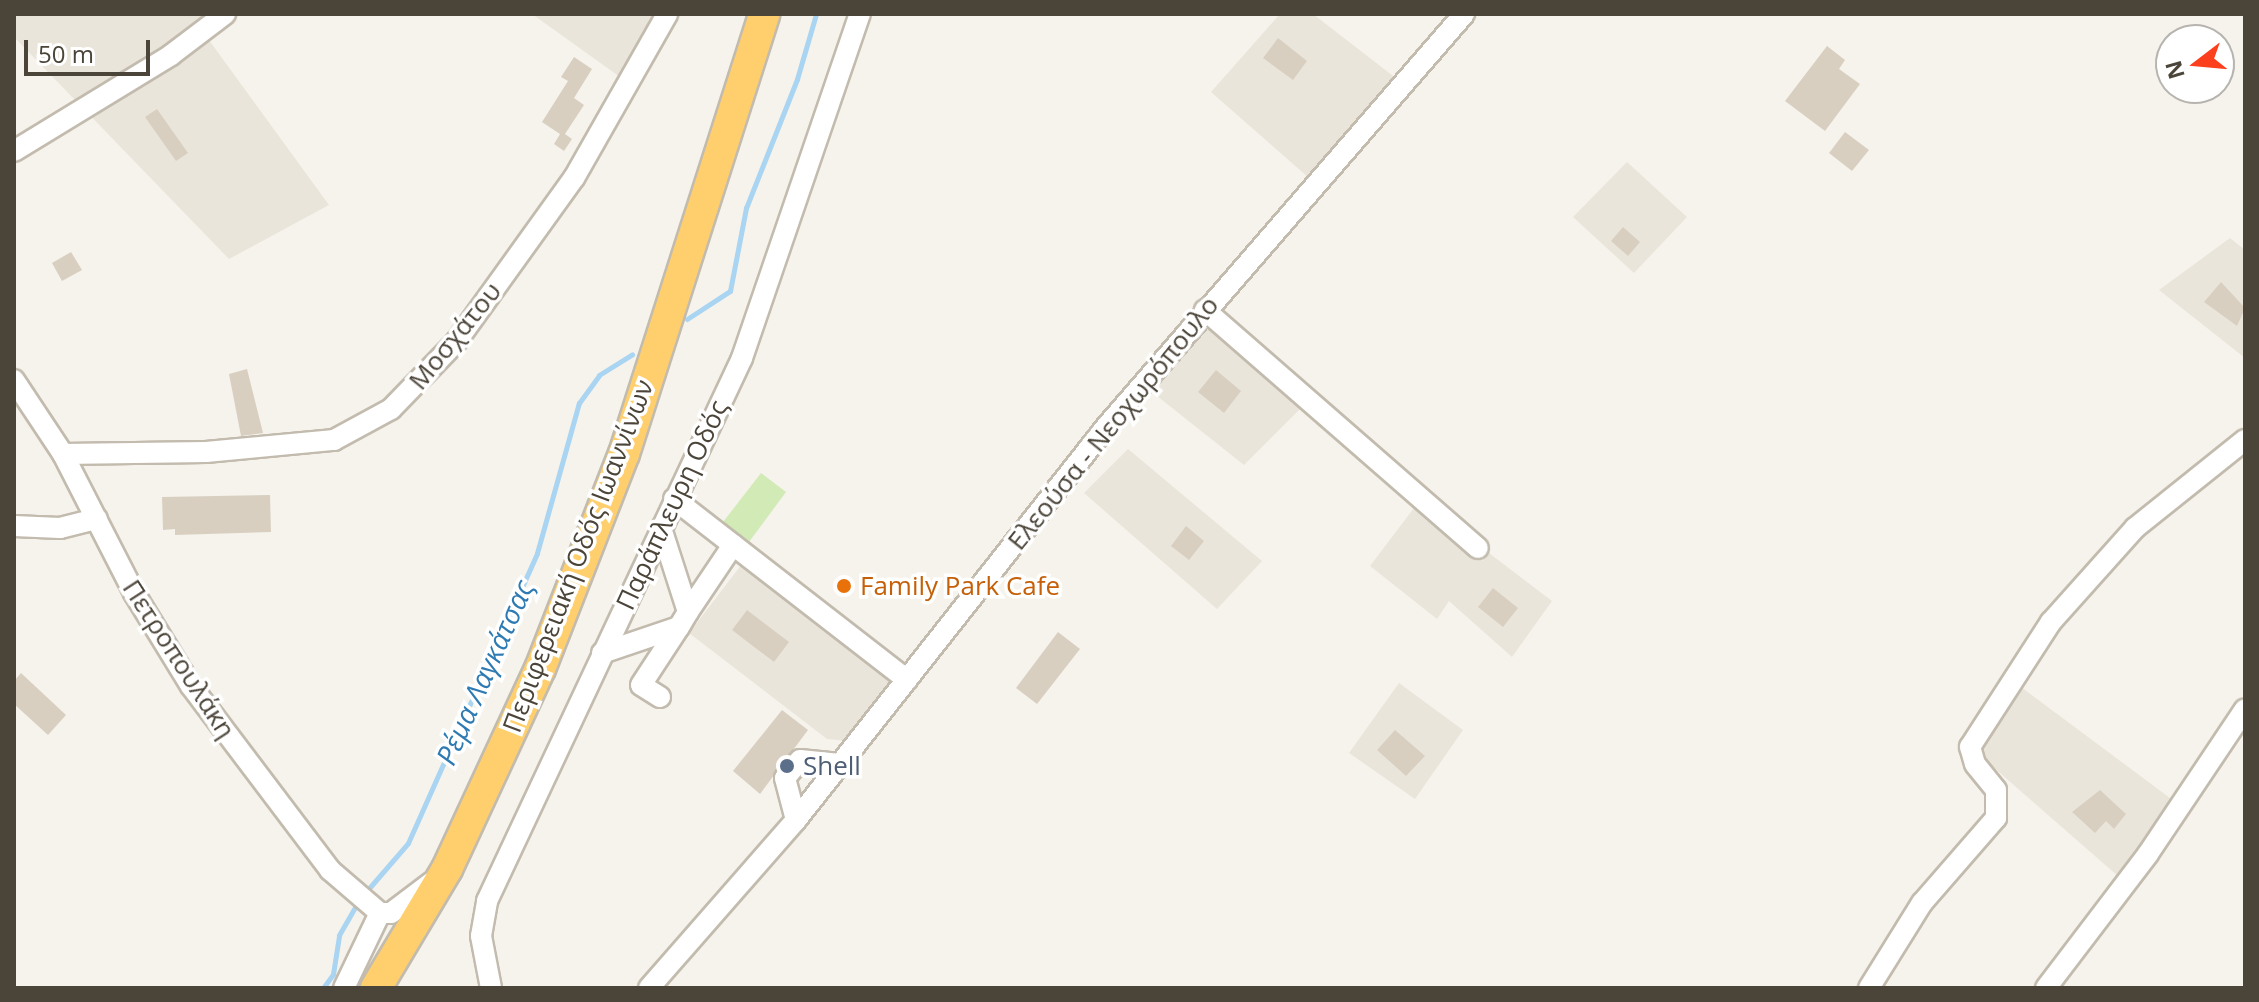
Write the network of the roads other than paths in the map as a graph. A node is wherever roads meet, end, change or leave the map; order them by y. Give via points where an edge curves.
1 (225, 14) edge
2 (667, 14) edge
3 (764, 14) edge
4 (860, 14) edge
5 (1464, 14) edge
6 (14, 151) edge
7 (1205, 310) junction
8 (14, 380) edge
9 (2245, 440) edge
10 (63, 454) junction
11 (674, 499) junction
12 (97, 519) junction
13 (14, 526) edge
14 (661, 528) junction
15 (733, 545) junction
16 (1478, 548) dead end
17 (684, 620) junction
18 (602, 653) junction
19 (907, 680) junction
20 (660, 697) dead end
21 (2245, 709) edge
22 (840, 764) junction
23 (796, 820) junction
24 (447, 869) junction
25 (375, 909) junction
26 (344, 988) edge
27 (376, 988) edge
28 (491, 988) edge
29 (649, 988) edge
30 (1869, 988) edge
31 (2046, 988) edge

1 - 6 street via 171,55
2 - 10 street, Μοσχάτου via 581,167 475,317 414,390 374,421 334,440 206,452
3 - 24 highway, Περιφερειακή Οδός Ιωαννίνων via 624,454 540,669
4 - 11 street, Παράπλευρη Οδός via 757,321
5 - 7 street, Ελεούσα - Νεοχωρόπουλο
7 - 16 street
7 - 19 street, Ελεούσα - Νεοχωρόπουλο
8 - 10 street, Πετροπουλάκη
9 - 30 street via 2135,528 2051,622 1970,747 1975,764 1996,790 1996,818 1922,903
10 - 12 street, Πετροπουλάκη
11 - 14 street, Παράπλευρη Οδός
11 - 15 street
12 - 13 street via 60,528
12 - 25 street, Πετροπουλάκη via 145,613 191,686 349,889
14 - 17 street
14 - 18 street, Παράπλευρη Οδός
15 - 17 street
15 - 19 street
17 - 18 street
17 - 20 street via 641,685
18 - 28 street, Παράπλευρη Οδός via 487,901 481,936
19 - 22 street, Ελεούσα - Νεοχωρόπουλο
21 - 31 street via 2148,854
22 - 23 street, Ελεούσα - Νεοχωρόπουλο
22 - 23 street via 800,760 785,778
23 - 29 street, Ελεούσα - Νεοχωρόπουλο
24 - 25 street via 402,905
24 - 27 highway, Περιφερειακή Οδός Ιωαννίνων
25 - 26 street

